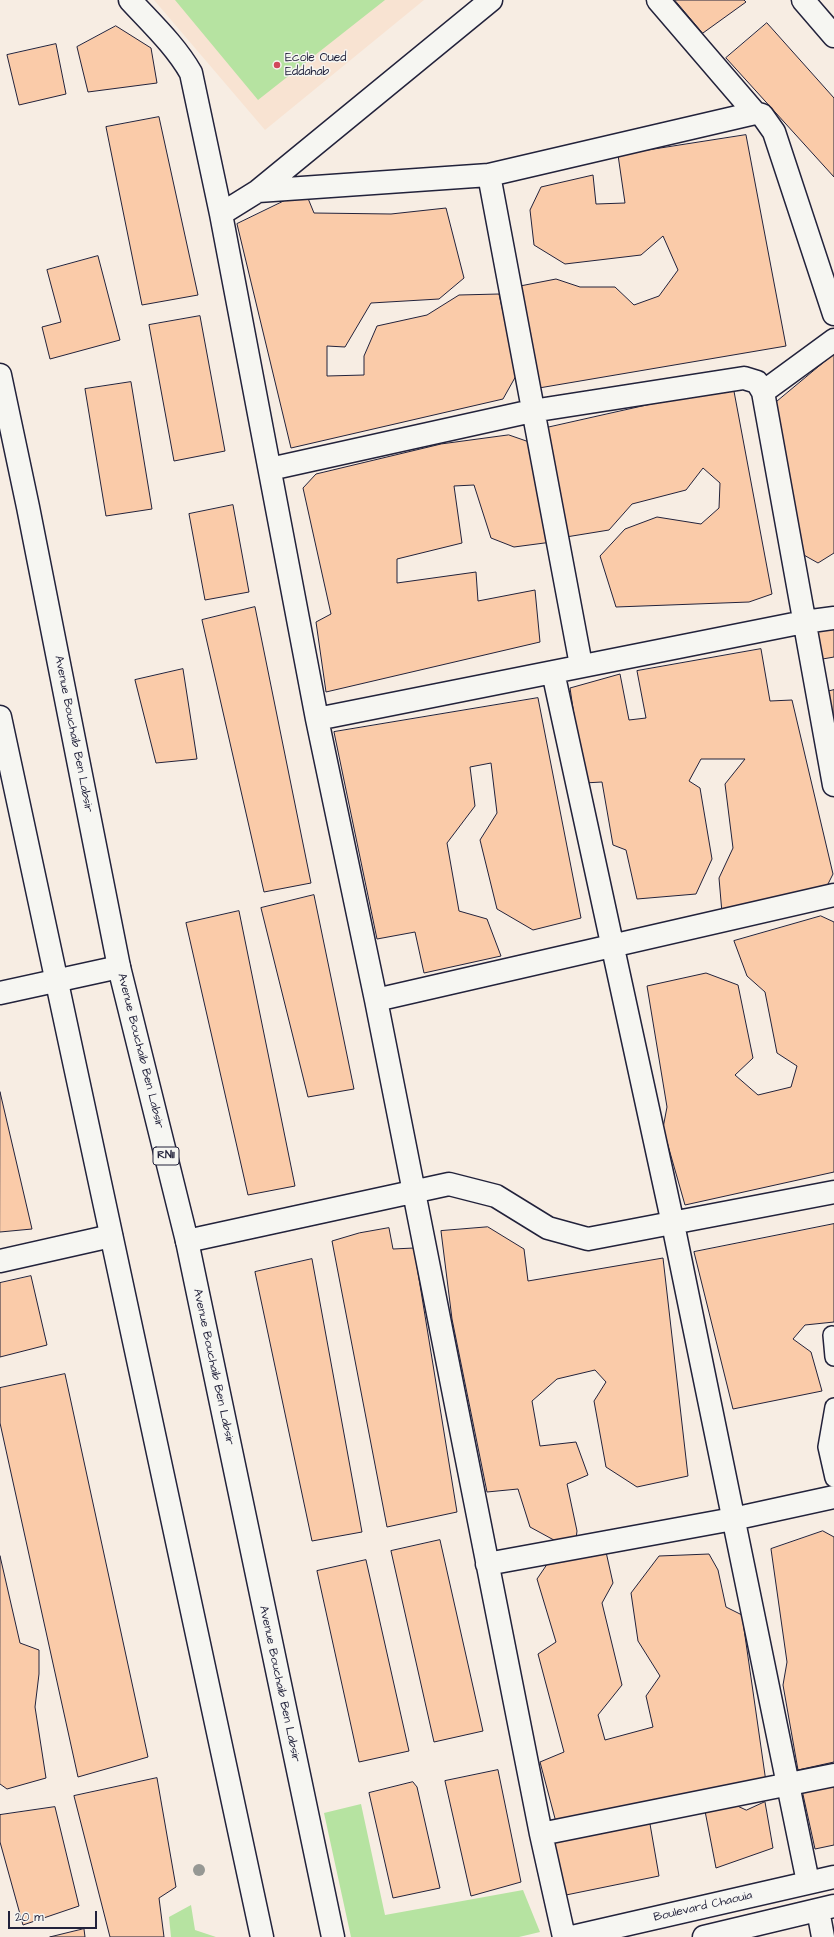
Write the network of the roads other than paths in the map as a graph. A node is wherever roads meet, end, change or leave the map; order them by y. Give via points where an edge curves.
1 (130, 0) edge
2 (491, 0) edge
3 (658, 0) edge
4 (806, 1) edge
5 (834, 36) edge
6 (755, 113) junction
7 (489, 175) junction
8 (258, 191) junction
9 (221, 214) junction
10 (834, 314) edge
11 (834, 340) edge
12 (0, 375) edge
13 (763, 392) junction
14 (532, 411) junction
15 (270, 469) junction
16 (834, 618) edge
17 (804, 622) junction
18 (581, 665) junction
19 (553, 672) junction
20 (0, 717) edge
21 (317, 719) junction
22 (834, 785) edge
23 (834, 895) edge
24 (613, 947) junction
25 (118, 967) junction
26 (55, 981) junction
27 (0, 993) edge
28 (376, 1000) junction
29 (414, 1191) junction
30 (834, 1192) edge
31 (673, 1224) junction
32 (111, 1236) junction
33 (187, 1241) junction
34 (0, 1261) edge
35 (832, 1335) dead end
36 (834, 1357) edge
37 (834, 1407) edge
38 (834, 1478) edge
39 (834, 1497) edge
40 (733, 1519) junction
41 (487, 1564) junction
42 (834, 1775) edge
43 (788, 1786) junction
44 (541, 1834) junction
45 (834, 1877) edge
46 (808, 1882) junction
47 (826, 1908) edge
48 (262, 1937) edge
49 (333, 1937) edge
50 (564, 1937) edge
51 (572, 1937) edge
52 (704, 1937) edge
53 (823, 1937) edge

1 - 9 street via 170,44 191,74
2 - 8 street
3 - 6 street
4 - 5 street
6 - 7 street
6 - 10 street via 762,115 774,132
7 - 8 street
7 - 14 street
8 - 9 street
9 - 15 street
11 - 13 street
12 - 25 street, Avenue Bouchaib Ben Labsir / RN11
13 - 14 street via 756,382 744,378
13 - 17 street
14 - 15 street
14 - 18 street
15 - 21 street
16 - 17 street
17 - 18 street
17 - 22 street
18 - 19 street
19 - 21 street
19 - 24 street
20 - 26 street
21 - 28 street
23 - 24 street
24 - 28 street
24 - 31 street
25 - 26 street
25 - 33 street, Avenue Bouchaib Ben Labsir / RN11
26 - 27 street
26 - 32 street
28 - 29 street
29 - 31 street via 449,1184 496,1196 548,1228 588,1239
29 - 33 street
29 - 41 street
30 - 31 street
31 - 40 street
32 - 34 street
32 - 48 street
33 - 49 street, Avenue Bouchaib Ben Labsir / RN11
35 - 36 lane
37 - 38 lane via 827,1447
39 - 40 street
40 - 41 street
40 - 43 street
41 - 44 street
42 - 43 street
43 - 44 street
43 - 46 street
44 - 50 street
45 - 46 street, Boulevard Chaouia
46 - 51 street, Boulevard Chaouia
47 - 52 street
47 - 53 street

